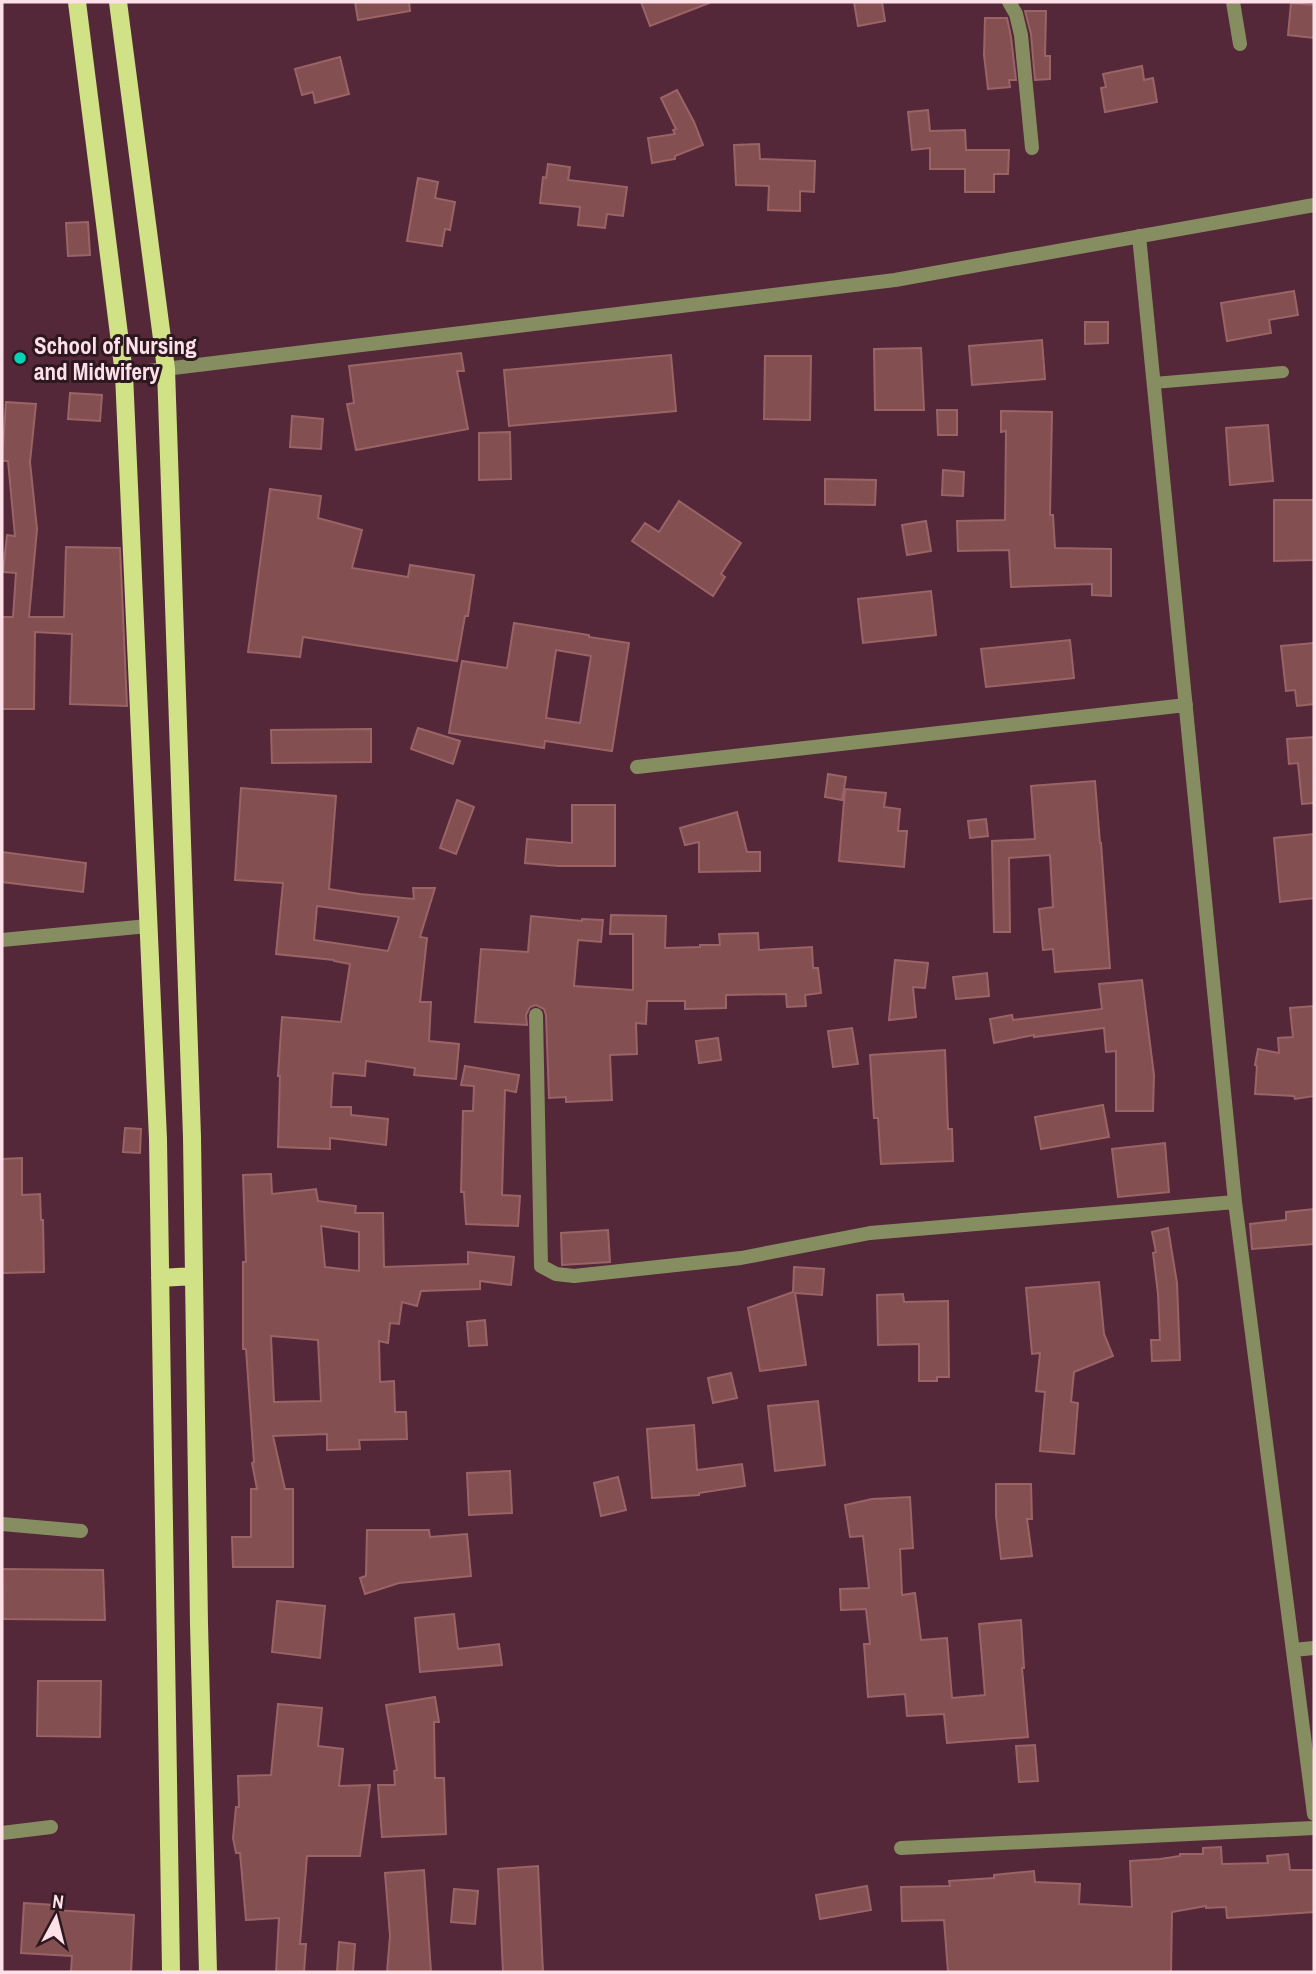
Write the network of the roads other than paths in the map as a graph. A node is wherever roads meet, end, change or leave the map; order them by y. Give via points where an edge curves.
1 (77, 2) edge
2 (118, 2) edge
3 (1009, 2) edge
4 (1233, 2) edge
5 (1240, 44) dead end
6 (1031, 148) dead end
7 (1314, 205) edge
8 (1139, 236) junction
9 (166, 369) junction
10 (1283, 372) dead end
11 (124, 374) junction
12 (1154, 383) junction
13 (1186, 705) junction
14 (637, 766) dead end
15 (148, 926) junction
16 (2, 940) edge
17 (536, 1015) dead end
18 (1235, 1202) junction
19 (194, 1276) junction
20 (160, 1278) junction
21 (2, 1524) edge
22 (81, 1531) dead end
23 (1314, 1648) edge
24 (1293, 1650) junction
25 (1314, 1814) edge
26 (51, 1827) dead end
27 (1314, 1828) edge
28 (2, 1833) edge
29 (901, 1848) dead end
30 (171, 1944) junction
31 (159, 1972) edge
32 (172, 1972) edge
33 (208, 1972) edge

1 - 11 main road
2 - 9 main road
3 - 6 street via 1021,35
4 - 5 street
7 - 8 street
8 - 9 street via 895,280
8 - 12 street
9 - 11 street
9 - 19 main road
10 - 12 lane
11 - 15 main road
12 - 13 street
13 - 14 street
13 - 18 street
15 - 16 street
15 - 20 main road
17 - 18 street via 541,1266 556,1274 574,1276 741,1258 870,1233
18 - 24 street
19 - 20 main road
19 - 33 main road
20 - 30 main road
21 - 22 street
23 - 24 street
24 - 25 street
26 - 28 street
27 - 29 street
30 - 31 main road
30 - 32 main road

